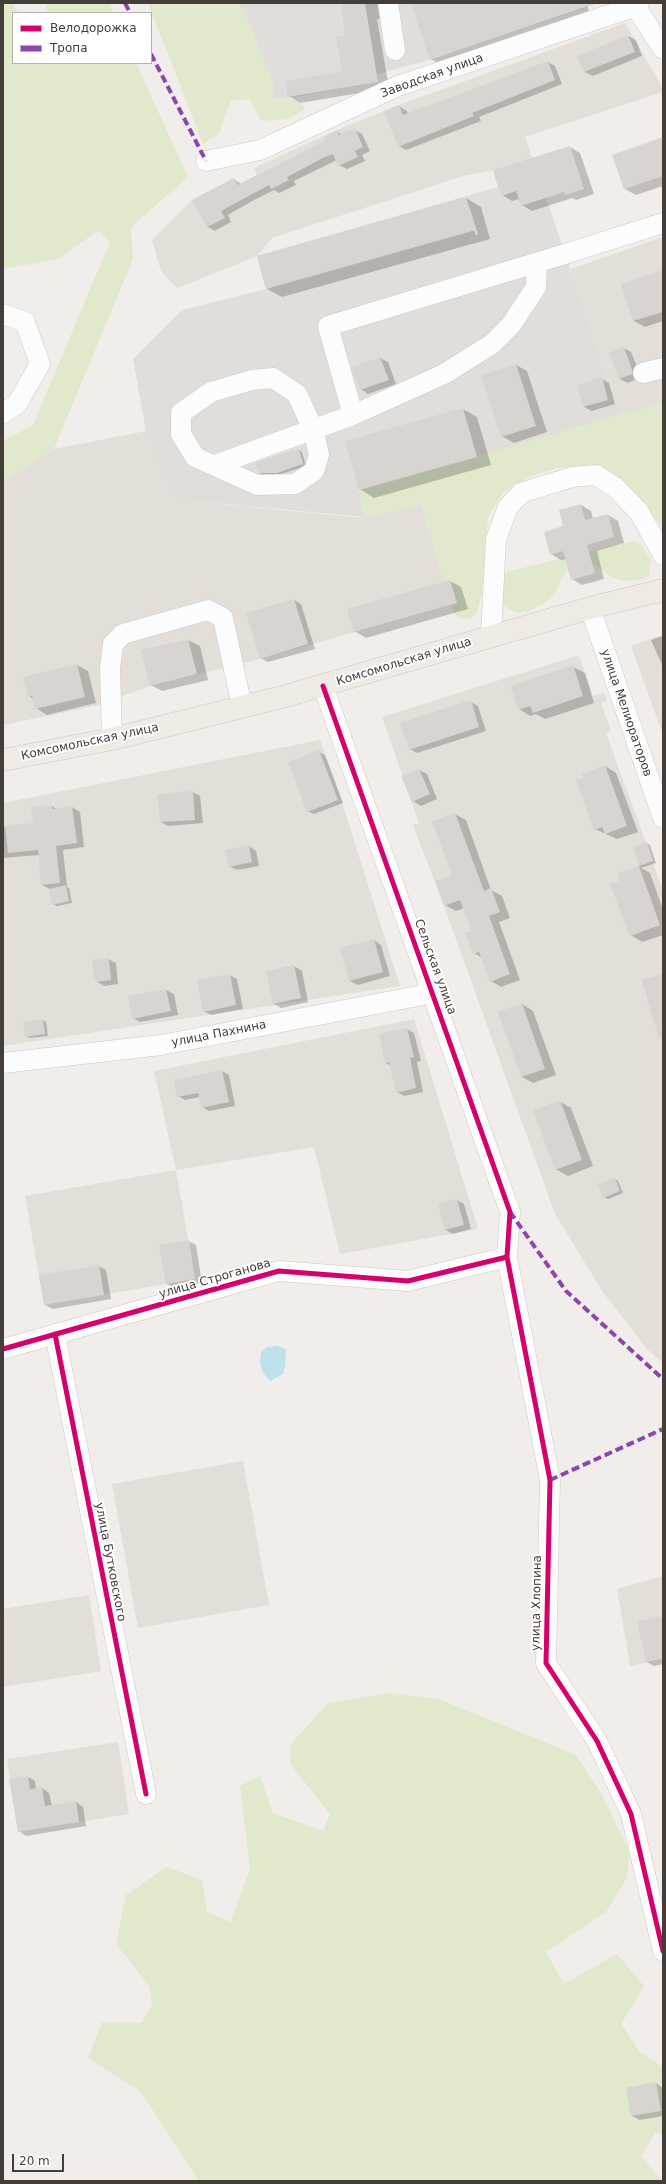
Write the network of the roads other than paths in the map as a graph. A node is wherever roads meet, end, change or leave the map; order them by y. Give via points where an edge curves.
1 (388, 3) edge
2 (636, 4) edge
3 (663, 49) edge
4 (395, 50) dead end
5 (206, 161) dead end
6 (663, 223) edge
7 (537, 263) junction
8 (3, 314) edge
9 (663, 368) edge
10 (643, 374) dead end
11 (3, 413) edge
12 (353, 416) junction
13 (313, 429) junction
14 (215, 465) junction
15 (663, 555) edge
16 (663, 590) edge
17 (590, 608) junction
18 (491, 635) junction
19 (323, 686) junction
20 (242, 707) junction
21 (112, 739) junction
22 (3, 760) edge
23 (663, 818) edge
24 (434, 993) junction
25 (3, 1063) edge
26 (507, 1257) junction
27 (55, 1334) junction
28 (3, 1349) edge
29 (146, 1794) dead end
30 (663, 1951) edge

1 - 4 street
2 - 3 street
2 - 5 street, Заводская улица via 398,86 260,150
6 - 7 street
7 - 12 street via 536,287 511,325 492,344 444,374
7 - 12 street via 328,326
8 - 11 street via 25,322 40,364 17,404
9 - 10 street
12 - 13 street
13 - 14 street
13 - 14 street via 319,456 314,471 295,484 256,485
13 - 14 street via 297,394 273,378 252,380 212,392 181,413 181,434 195,457
15 - 18 street via 639,512 616,488 596,475 572,476 521,493 508,507 496,539
16 - 17 main road, Комсомольская улица
17 - 18 main road, Комсомольская улица
17 - 23 street, улица Мелиораторов
18 - 19 main road, Комсомольская улица
19 - 20 main road, Комсомольская улица
19 - 24 street, Сельская улица
20 - 21 main road, Комсомольская улица
20 - 21 street via 223,618 208,610 123,634 113,644 110,668
21 - 22 main road, Комсомольская улица
24 - 25 street, улица Пахнина via 161,1045
24 - 26 street, Сельская улица via 510,1212
26 - 27 street, улица Строганова via 408,1281 279,1271
26 - 30 street, улица Хлопина via 550,1480 546,1663 597,1742 631,1814
27 - 28 street, улица Строганова
27 - 29 street, улица Бутковского

